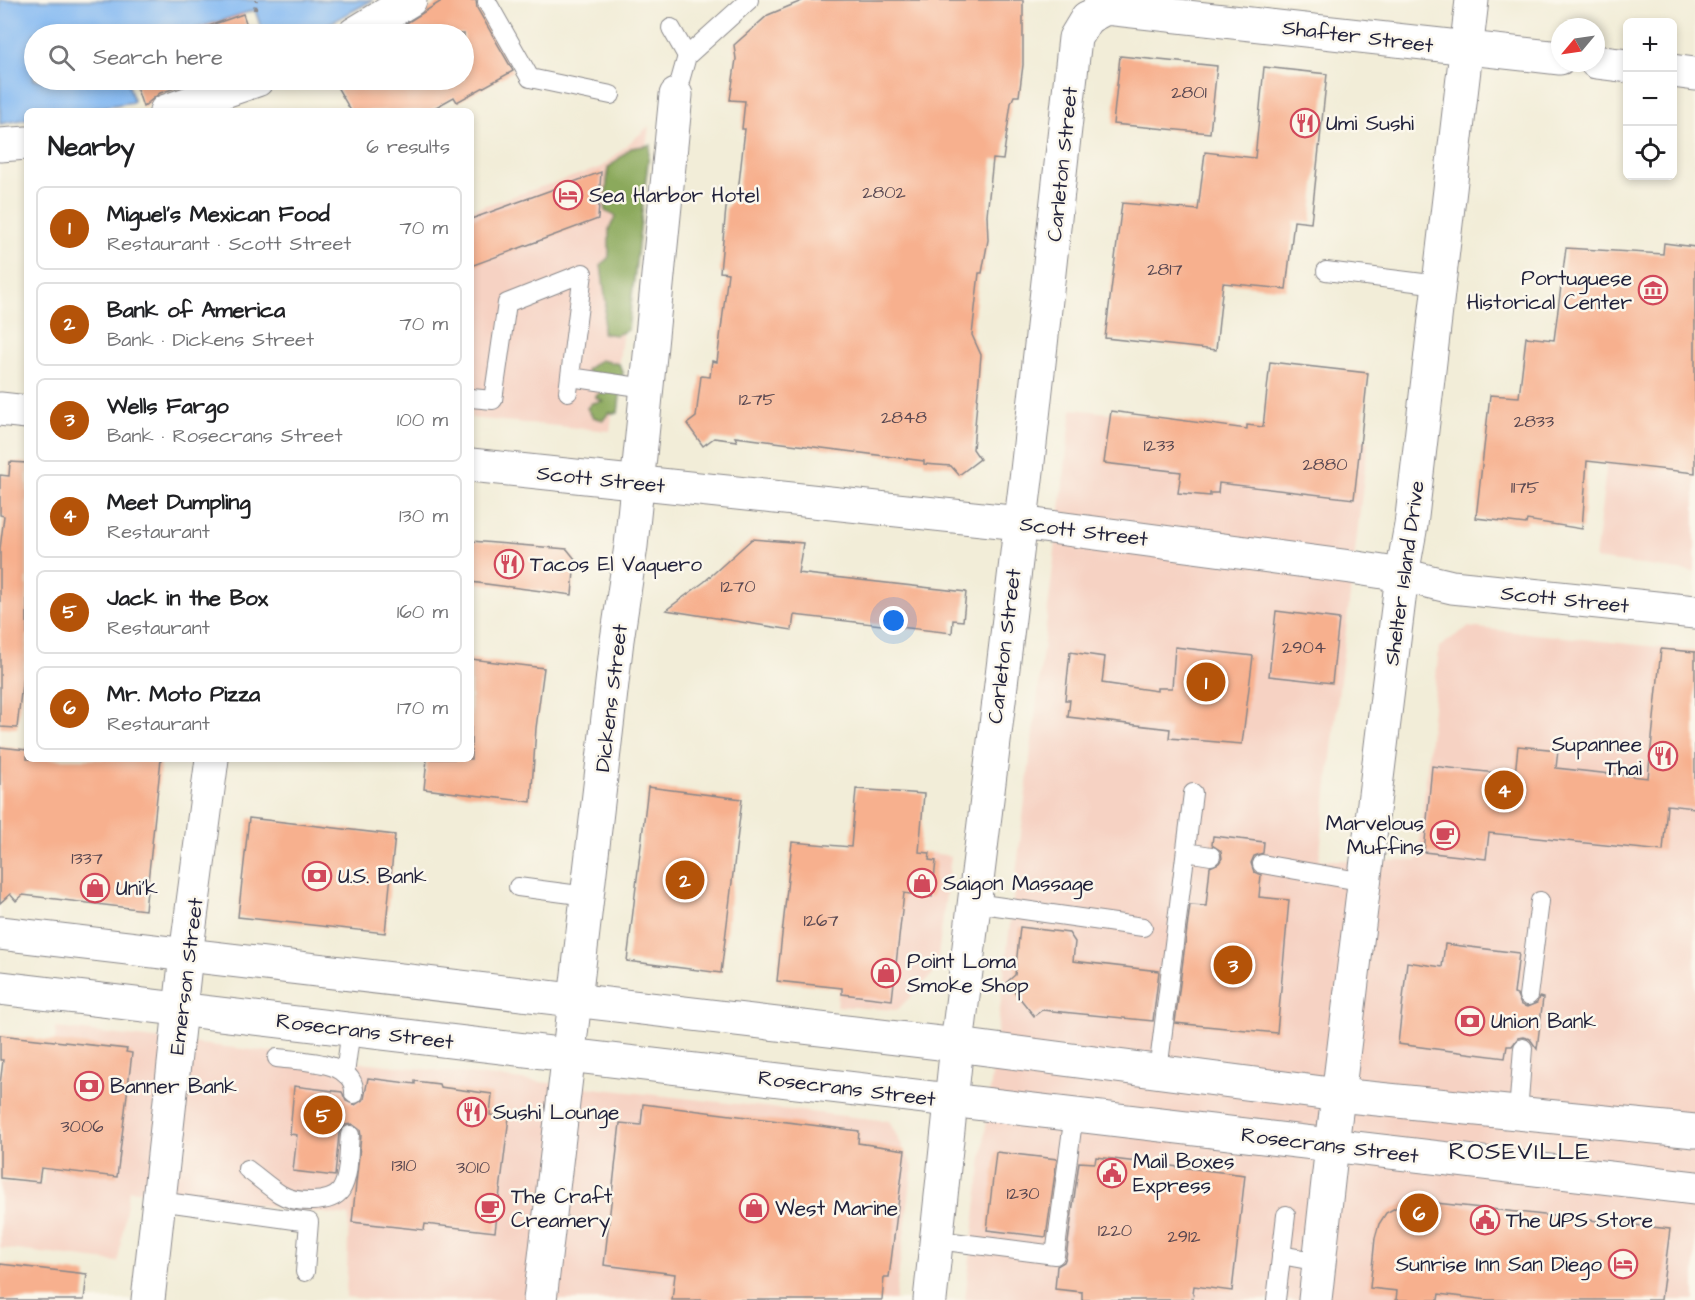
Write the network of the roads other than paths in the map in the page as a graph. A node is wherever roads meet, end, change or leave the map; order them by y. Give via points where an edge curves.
1 (410, 0) edge
2 (749, 0) edge
3 (1472, 0) edge
4 (487, 2) dead end
5 (1081, 9) edge
6 (370, 24) edge
7 (671, 28) dead end
8 (1467, 49) junction
9 (687, 56) junction
10 (1551, 57) edge
11 (1605, 63) edge
12 (1623, 65) edge
13 (1677, 72) edge
14 (1695, 74) edge
15 (228, 90) edge
16 (610, 95) dead end
17 (676, 95) joint
18 (175, 108) edge
19 (24, 143) edge
20 (0, 145) edge
21 (1326, 271) dead end
22 (1439, 285) junction
23 (646, 388) junction
24 (474, 398) edge
25 (0, 409) edge
26 (24, 412) edge
27 (474, 465) edge
28 (636, 483) junction
29 (1020, 523) junction
30 (1402, 575) junction
31 (1695, 612) edge
32 (212, 762) edge
33 (1193, 794) dead end
34 (1186, 852) junction
35 (1211, 856) dead end
36 (1262, 864) dead end
37 (1365, 882) junction
38 (518, 887) dead end
39 (587, 896) junction
40 (1540, 901) dead end
41 (975, 903) junction
42 (1143, 927) dead end
43 (0, 933) edge
44 (186, 955) junction
45 (0, 988) edge
46 (1528, 996) dead end
47 (575, 999) junction
48 (181, 1009) junction
49 (351, 1029) junction
50 (957, 1045) junction
51 (1522, 1048) dead end
52 (568, 1055) junction
53 (277, 1058) dead end
54 (1158, 1071) junction
55 (345, 1074) junction
56 (354, 1094) dead end
57 (1338, 1095) junction
58 (951, 1101) junction
59 (1518, 1113) junction
60 (1074, 1114) junction
61 (1695, 1131) edge
62 (350, 1135) dead end
63 (1332, 1145) junction
64 (247, 1169) dead end
65 (1695, 1188) edge
66 (159, 1201) junction
67 (1286, 1215) dead end
68 (937, 1240) junction
69 (1281, 1255) junction
70 (1319, 1262) junction
71 (305, 1272) dead end
72 (148, 1300) edge
73 (540, 1300) edge
74 (930, 1300) edge
75 (1276, 1300) edge
76 (1315, 1300) edge

1 - 6 main road
2 - 9 lane
3 - 8 main road, Shelter Island Drive
4 - 16 lane via 530,78
5 - 8 main road, Shafter Street via 1106,8
5 - 29 main road, Carleton Street
7 - 9 lane
8 - 10 main road, Shafter Street
8 - 22 main road, Shelter Island Drive
9 - 17 lane
11 - 12 main road
13 - 14 main road
15 - 18 main road
17 - 23 main road, Dickens Street
19 - 20 main road
21 - 22 lane
22 - 30 main road, Shelter Island Drive
23 - 24 lane via 569,384 583,273 507,303 493,400
23 - 28 main road, Dickens Street
25 - 26 main road
27 - 28 main road, Scott Street
28 - 29 main road, Scott Street
28 - 39 main road, Dickens Street
29 - 30 main road, Scott Street
29 - 41 main road, Carleton Street
30 - 31 main road, Scott Street via 1452,587
30 - 37 main road, Shelter Island Drive
32 - 44 main road, Emerson Street
33 - 34 lane
34 - 35 lane
34 - 54 lane
36 - 37 lane
37 - 57 main road, Shelter Island Drive
38 - 39 lane
39 - 47 main road, Dickens Street
40 - 46 lane
41 - 42 lane
41 - 50 main road, Carleton Street
43 - 44 main road
44 - 47 main road
44 - 48 main road, Emerson Street
45 - 48 main road, Rosecrans Street
47 - 50 main road
47 - 52 main road, Dickens Street
48 - 49 main road, Rosecrans Street
48 - 66 main road, Emerson Street
49 - 52 main road, Rosecrans Street
49 - 55 lane
50 - 54 main road
50 - 58 main road, Carleton Street
51 - 59 lane
52 - 58 main road, Rosecrans Street
52 - 73 main road, Dickens Street
53 - 55 lane via 333,1065
54 - 57 main road
55 - 56 lane
57 - 59 main road
57 - 63 main road, Shelter Island Drive
58 - 60 main road, Rosecrans Street
58 - 68 main road, Carleton Street
59 - 61 main road
60 - 63 main road, Rosecrans Street
60 - 68 lane via 1055,1255
62 - 64 lane via 345,1177 340,1190 329,1200 283,1196
63 - 65 main road, Rosecrans Street
63 - 70 main road, Shelter Island Drive
66 - 71 lane via 309,1222
66 - 72 main road, Emerson Street
67 - 69 lane
68 - 74 main road, Carleton Street
69 - 70 lane
69 - 75 lane
70 - 76 main road, Shelter Island Drive

